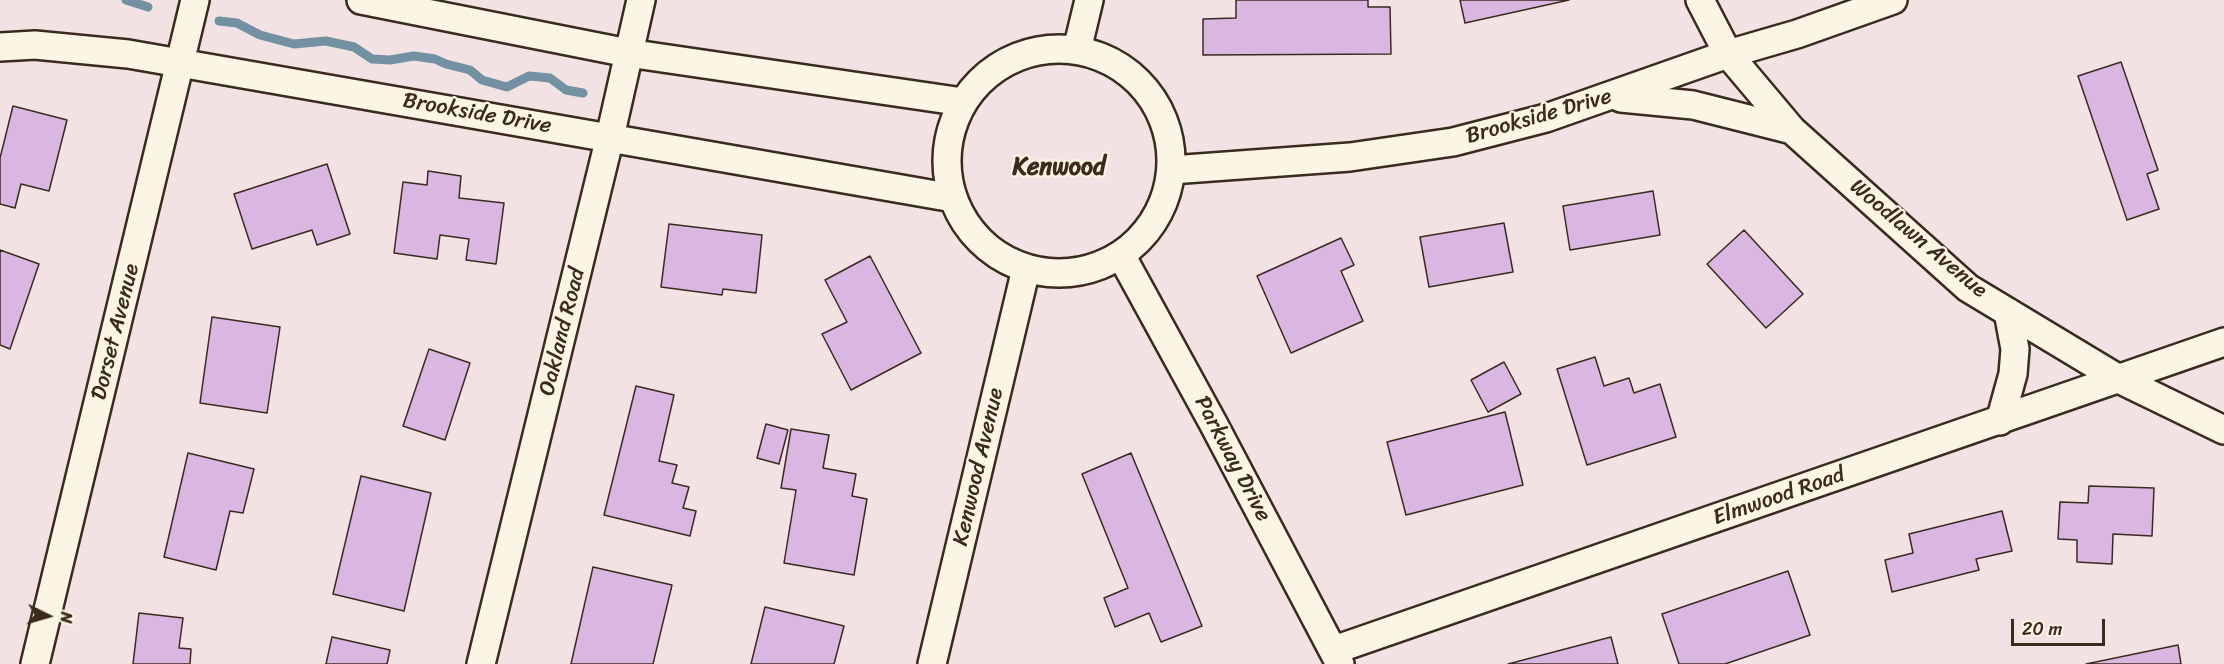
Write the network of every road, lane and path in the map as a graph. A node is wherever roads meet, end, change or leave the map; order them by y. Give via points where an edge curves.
1 (195, 0) edge
2 (362, 0) edge
3 (641, 0) edge
4 (1089, 0) edge
5 (1700, 0) edge
6 (1893, 0) edge
7 (0, 47) edge
8 (1077, 50) junction
9 (628, 52) junction
10 (1728, 54) junction
11 (182, 62) junction
12 (1611, 97) junction
13 (963, 102) junction
14 (1792, 130) junction
15 (610, 137) junction
16 (1171, 170) junction
17 (953, 198) junction
18 (1120, 255) junction
19 (1026, 269) junction
20 (2008, 312) junction
21 (2224, 342) edge
22 (2119, 379) junction
23 (2000, 421) junction
24 (2224, 430) edge
25 (1337, 657) edge
26 (35, 664) edge
27 (481, 664) edge
28 (932, 664) edge

1 - 11 street, Dorset Avenue
2 - 9 street
3 - 9 street, Oakland Road
4 - 8 street
5 - 10 street, Woodlawn Avenue
6 - 10 street, Brookside Drive
7 - 11 street, Brookside Drive via 92,49
8 - 13 street via 1044,50 1013,59 985,77
8 - 16 street via 1109,60 1136,80 1156,106 1168,137
9 - 13 street
9 - 15 street, Oakland Road
10 - 12 street, Brookside Drive
10 - 14 street, Woodlawn Avenue
11 - 15 street, Brookside Drive
11 - 26 street, Dorset Avenue
12 - 14 street via 1693,105
12 - 16 street, Brookside Drive via 1453,142 1350,157
13 - 17 street via 950,133 947,166
14 - 20 street, Woodlawn Avenue via 1968,288
15 - 17 street, Brookside Drive
15 - 27 street, Oakland Road
16 - 18 street via 1163,203 1146,232
17 - 19 street via 970,230 994,254
18 - 19 street via 1080,271 1059,274
18 - 25 street, Parkway Drive
19 - 28 street, Kenwood Avenue
20 - 22 street, Woodlawn Avenue
20 - 23 street via 2015,349 2013,374
21 - 22 street, Elmwood Road
22 - 23 street, Elmwood Road
22 - 24 street, Woodlawn Avenue
23 - 25 street, Elmwood Road

